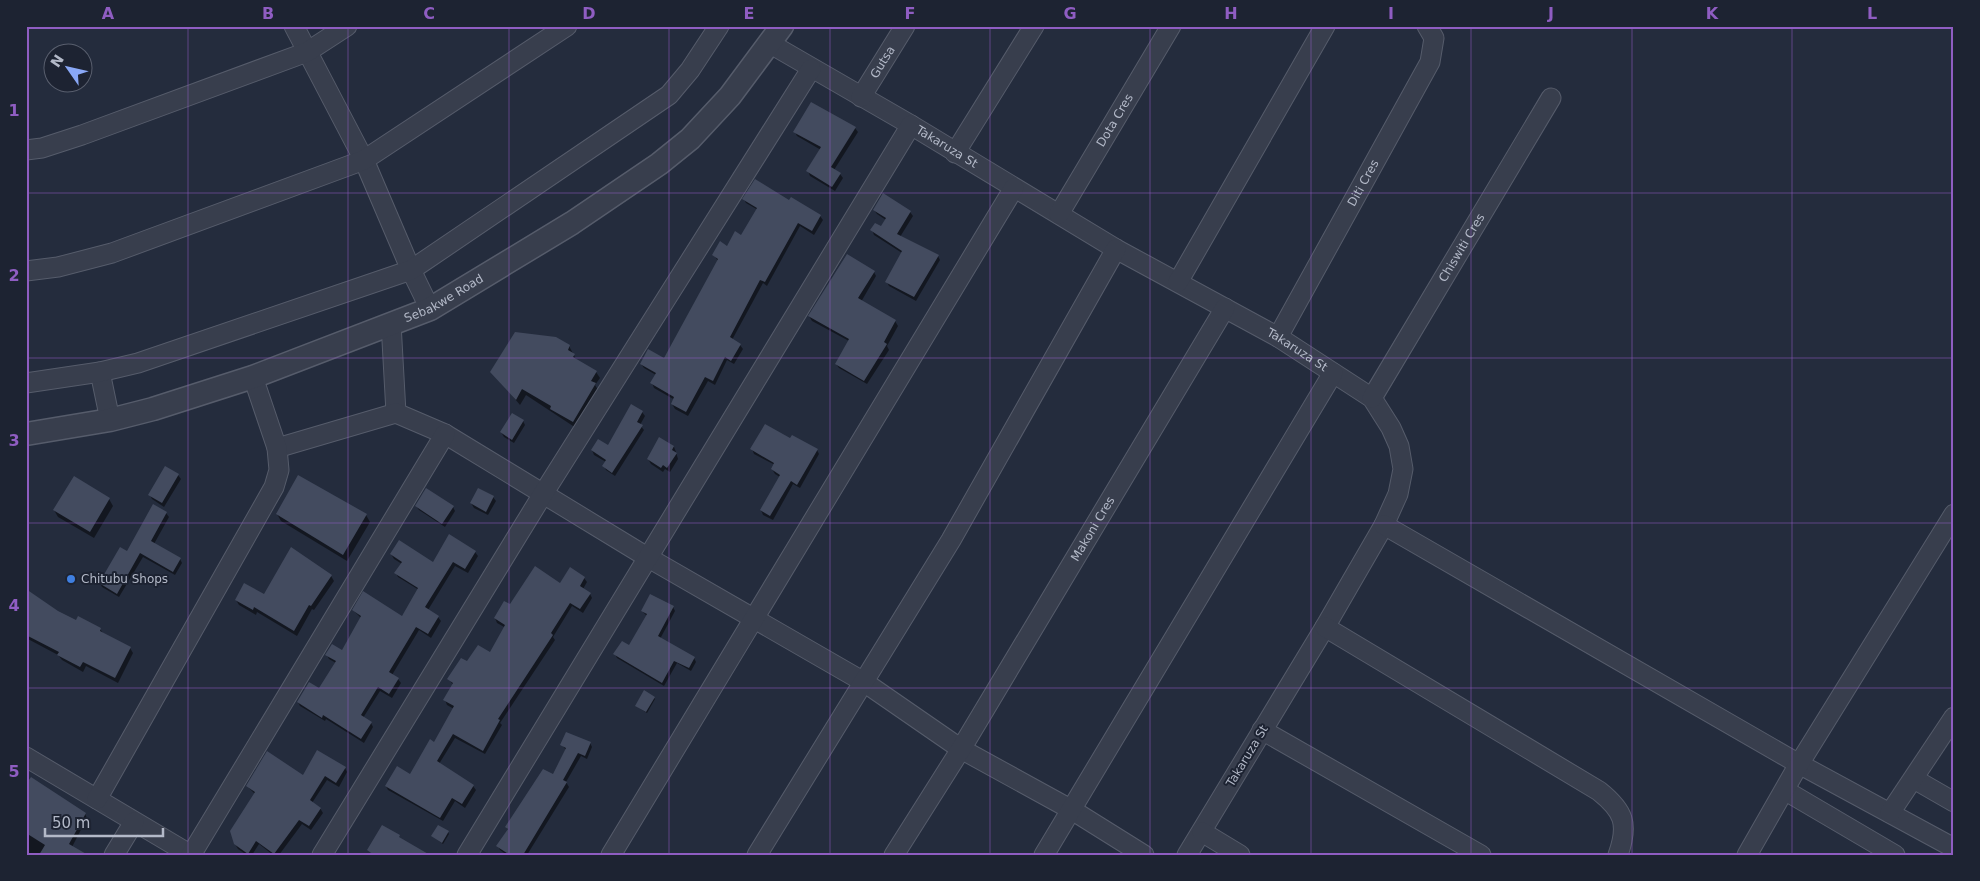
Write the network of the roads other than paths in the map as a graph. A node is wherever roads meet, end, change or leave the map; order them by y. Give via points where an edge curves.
1 (294, 26) edge
2 (347, 26) edge
3 (567, 26) edge
4 (720, 26) edge
5 (904, 26) edge
6 (1034, 26) edge
7 (1170, 26) edge
8 (1324, 26) edge
9 (1427, 26) edge
10 (776, 35) edge
11 (307, 52) junction
12 (811, 68) junction
13 (861, 98) junction
14 (1551, 98) dead end
15 (911, 125) junction
16 (26, 150) edge
17 (955, 152) junction
18 (364, 160) junction
19 (1014, 188) junction
20 (1059, 214) junction
21 (1116, 249) junction
22 (411, 270) junction
23 (26, 271) edge
24 (1178, 282) junction
25 (1225, 308) junction
26 (430, 309) junction
27 (390, 323) junction
28 (1278, 337) junction
29 (100, 372) junction
30 (1332, 373) junction
31 (253, 377) junction
32 (26, 383) edge
33 (1372, 398) junction
34 (396, 413) junction
35 (110, 420) junction
36 (26, 434) edge
37 (445, 434) junction
38 (277, 448) junction
39 (543, 494) junction
40 (1954, 514) edge
41 (1384, 525) junction
42 (647, 557) junction
43 (754, 620) junction
44 (1326, 628) junction
45 (864, 682) junction
46 (1954, 717) edge
47 (1262, 730) junction
48 (961, 750) junction
49 (27, 759) edge
50 (1799, 764) junction
51 (1914, 779) junction
52 (1786, 791) junction
53 (97, 798) junction
54 (1954, 802) edge
55 (1072, 810) junction
56 (1890, 813) junction
57 (134, 822) junction
58 (1202, 832) junction
59 (1954, 848) edge
60 (1883, 852) edge
61 (114, 855) edge
62 (191, 855) edge
63 (322, 855) edge
64 (468, 855) edge
65 (611, 855) edge
66 (757, 855) edge
67 (894, 855) edge
68 (1044, 855) edge
69 (1144, 855) edge
70 (1188, 855) edge
71 (1240, 855) edge
72 (1480, 855) edge
73 (1618, 855) edge
74 (1747, 855) edge

1 - 11 street
2 - 11 street
3 - 18 street
4 - 22 street via 669,95
5 - 13 street, Gutsa
6 - 17 street
7 - 20 street, Dota Cres
8 - 24 street
9 - 28 street, Diti Cres via 1434,38 1430,62
10 - 12 street, Takaruza St
10 - 26 street, Sebakwe Road via 730,96 690,139 659,164 572,223
11 - 16 street via 82,135
11 - 18 street
12 - 13 street, Takaruza St
12 - 39 street
13 - 15 street, Takaruza St
14 - 33 street, Chiswiti Cres
15 - 17 street, Takaruza St
15 - 42 street
17 - 19 street, Takaruza St
18 - 22 street
18 - 23 street via 112,253 58,267
19 - 20 street, Takaruza St
19 - 43 street
20 - 21 street, Takaruza St
21 - 24 street, Takaruza St
21 - 45 street via 951,540
22 - 26 street
22 - 29 street via 170,353
24 - 25 street, Takaruza St
25 - 28 street, Takaruza St
25 - 48 street, Makoni Cres
26 - 27 street, Sebakwe Road
27 - 31 street, Sebakwe Road
27 - 34 street
28 - 30 street, Takaruza St
29 - 32 street
29 - 35 street
30 - 33 street, Takaruza St
30 - 55 street
31 - 35 street, Sebakwe Road
31 - 38 street
33 - 41 street, Takaruza St via 1399,446 1403,469 1398,494
34 - 37 street
34 - 38 street
35 - 36 street, Sebakwe Road
37 - 39 street
37 - 62 street
38 - 53 street via 279,470 274,487
39 - 42 street
39 - 63 street
40 - 50 street
41 - 44 street, Takaruza St
41 - 50 street
42 - 43 street
42 - 64 street
43 - 45 street
43 - 65 street
44 - 47 street, Takaruza St
44 - 73 street via 1599,791 1611,801 1624,820 1623,841
45 - 48 street
45 - 66 street
46 - 51 street
47 - 58 street, Takaruza St
47 - 72 street
48 - 55 street
48 - 67 street, Makoni Cres
49 - 53 street
50 - 52 street
50 - 56 street
51 - 54 street
51 - 56 street
52 - 60 street
52 - 74 street
53 - 57 street
55 - 68 street
55 - 69 street
56 - 59 street
57 - 61 street
57 - 62 street
58 - 70 street, Takaruza St
58 - 71 street

